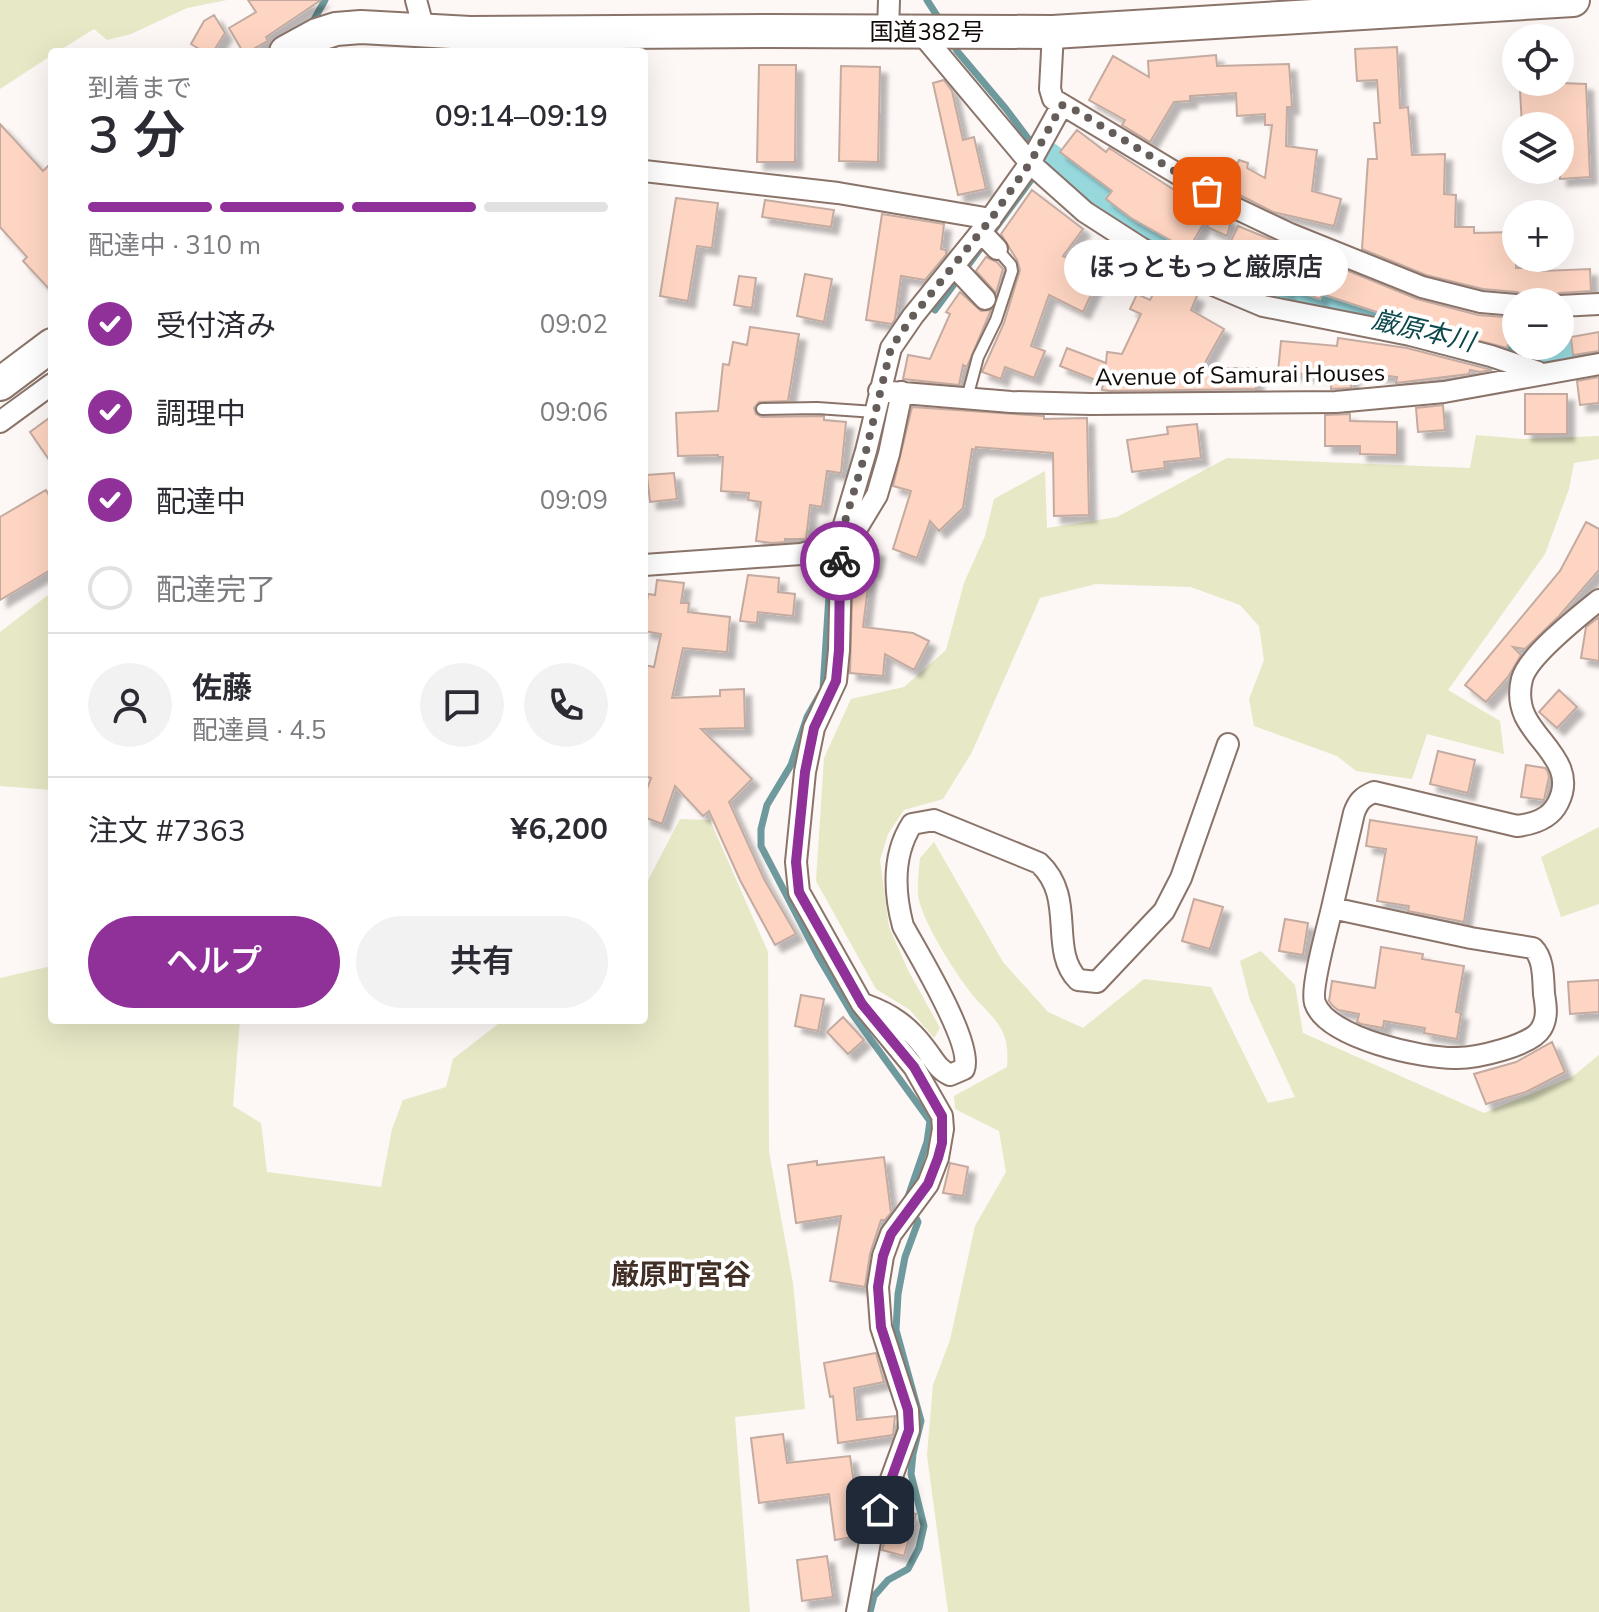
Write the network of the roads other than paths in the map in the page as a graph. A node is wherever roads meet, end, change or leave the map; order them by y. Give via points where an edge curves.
1 (889, 0) edge
2 (1559, 0) edge
3 (420, 15) edge
4 (888, 32) junction
5 (1053, 32) junction
6 (938, 33) junction
7 (590, 42) edge
8 (313, 43) edge
9 (1062, 105) junction
10 (1037, 162) junction
11 (648, 171) edge
12 (989, 234) junction
13 (959, 272) junction
14 (985, 299) dead end
15 (1502, 304) edge
16 (1599, 304) edge
17 (1574, 305) edge
18 (48, 348) edge
19 (1599, 364) edge
20 (1542, 373) junction
21 (0, 384) edge
22 (48, 387) edge
23 (879, 391) junction
24 (902, 392) junction
25 (967, 398) junction
26 (762, 409) dead end
27 (883, 418) junction
28 (0, 422) edge
29 (838, 545) junction
30 (648, 565) edge
31 (1599, 600) edge
32 (1228, 744) dead end
33 (1332, 908) junction
34 (862, 1004) junction
35 (857, 1612) edge

1 - 4 street
2 - 5 highway, 国道382号
3 - 7 highway, 国道382号 via 470,33
3 - 8 highway, 国道382号 via 336,29
4 - 6 highway, 国道382号
4 - 7 highway, 国道382号
5 - 6 highway, 国道382号
5 - 9 street via 1050,89
6 - 10 street
9 - 10 street
9 - 15 street via 1231,206 1290,234 1422,287
10 - 12 street
10 - 20 street via 1085,212 1141,248 1263,306 1410,335
11 - 12 street via 838,193
12 - 13 street
12 - 25 lane via 1012,271
13 - 14 street
13 - 23 street via 898,337
16 - 17 street
18 - 21 highway
19 - 20 street, Avenue of Samurai Houses
20 - 25 street, Avenue of Samurai Houses via 1444,392 1336,402 1091,404
22 - 28 street
23 - 24 street, Avenue of Samurai Houses
23 - 27 street
24 - 25 street, Avenue of Samurai Houses
24 - 27 street
26 - 27 lane via 817,408
27 - 29 street
29 - 30 street via 801,554
29 - 34 street via 836,681 814,728 796,862 799,892
31 - 33 street via 1528,664 1522,680 1527,720 1551,751 1563,778 1556,808 1531,824 1517,826 1374,792 1366,795 1354,813
32 - 34 street via 1181,878 1164,911 1097,982 1078,980 1068,970 1059,894 1049,872 1026,856 934,820 923,821 912,824 905,834 895,890 903,926 965,1050 964,1069 950,1075 940,1071 906,1026
33 - 33 street via 1313,996 1328,1022 1397,1048 1458,1058 1527,1041 1543,1027 1547,1016 1540,956 1533,948
34 - 35 street via 914,1067 942,1116 943,1129 928,1184 891,1234 883,1256 878,1287 881,1327 908,1410 909,1430 872,1531

